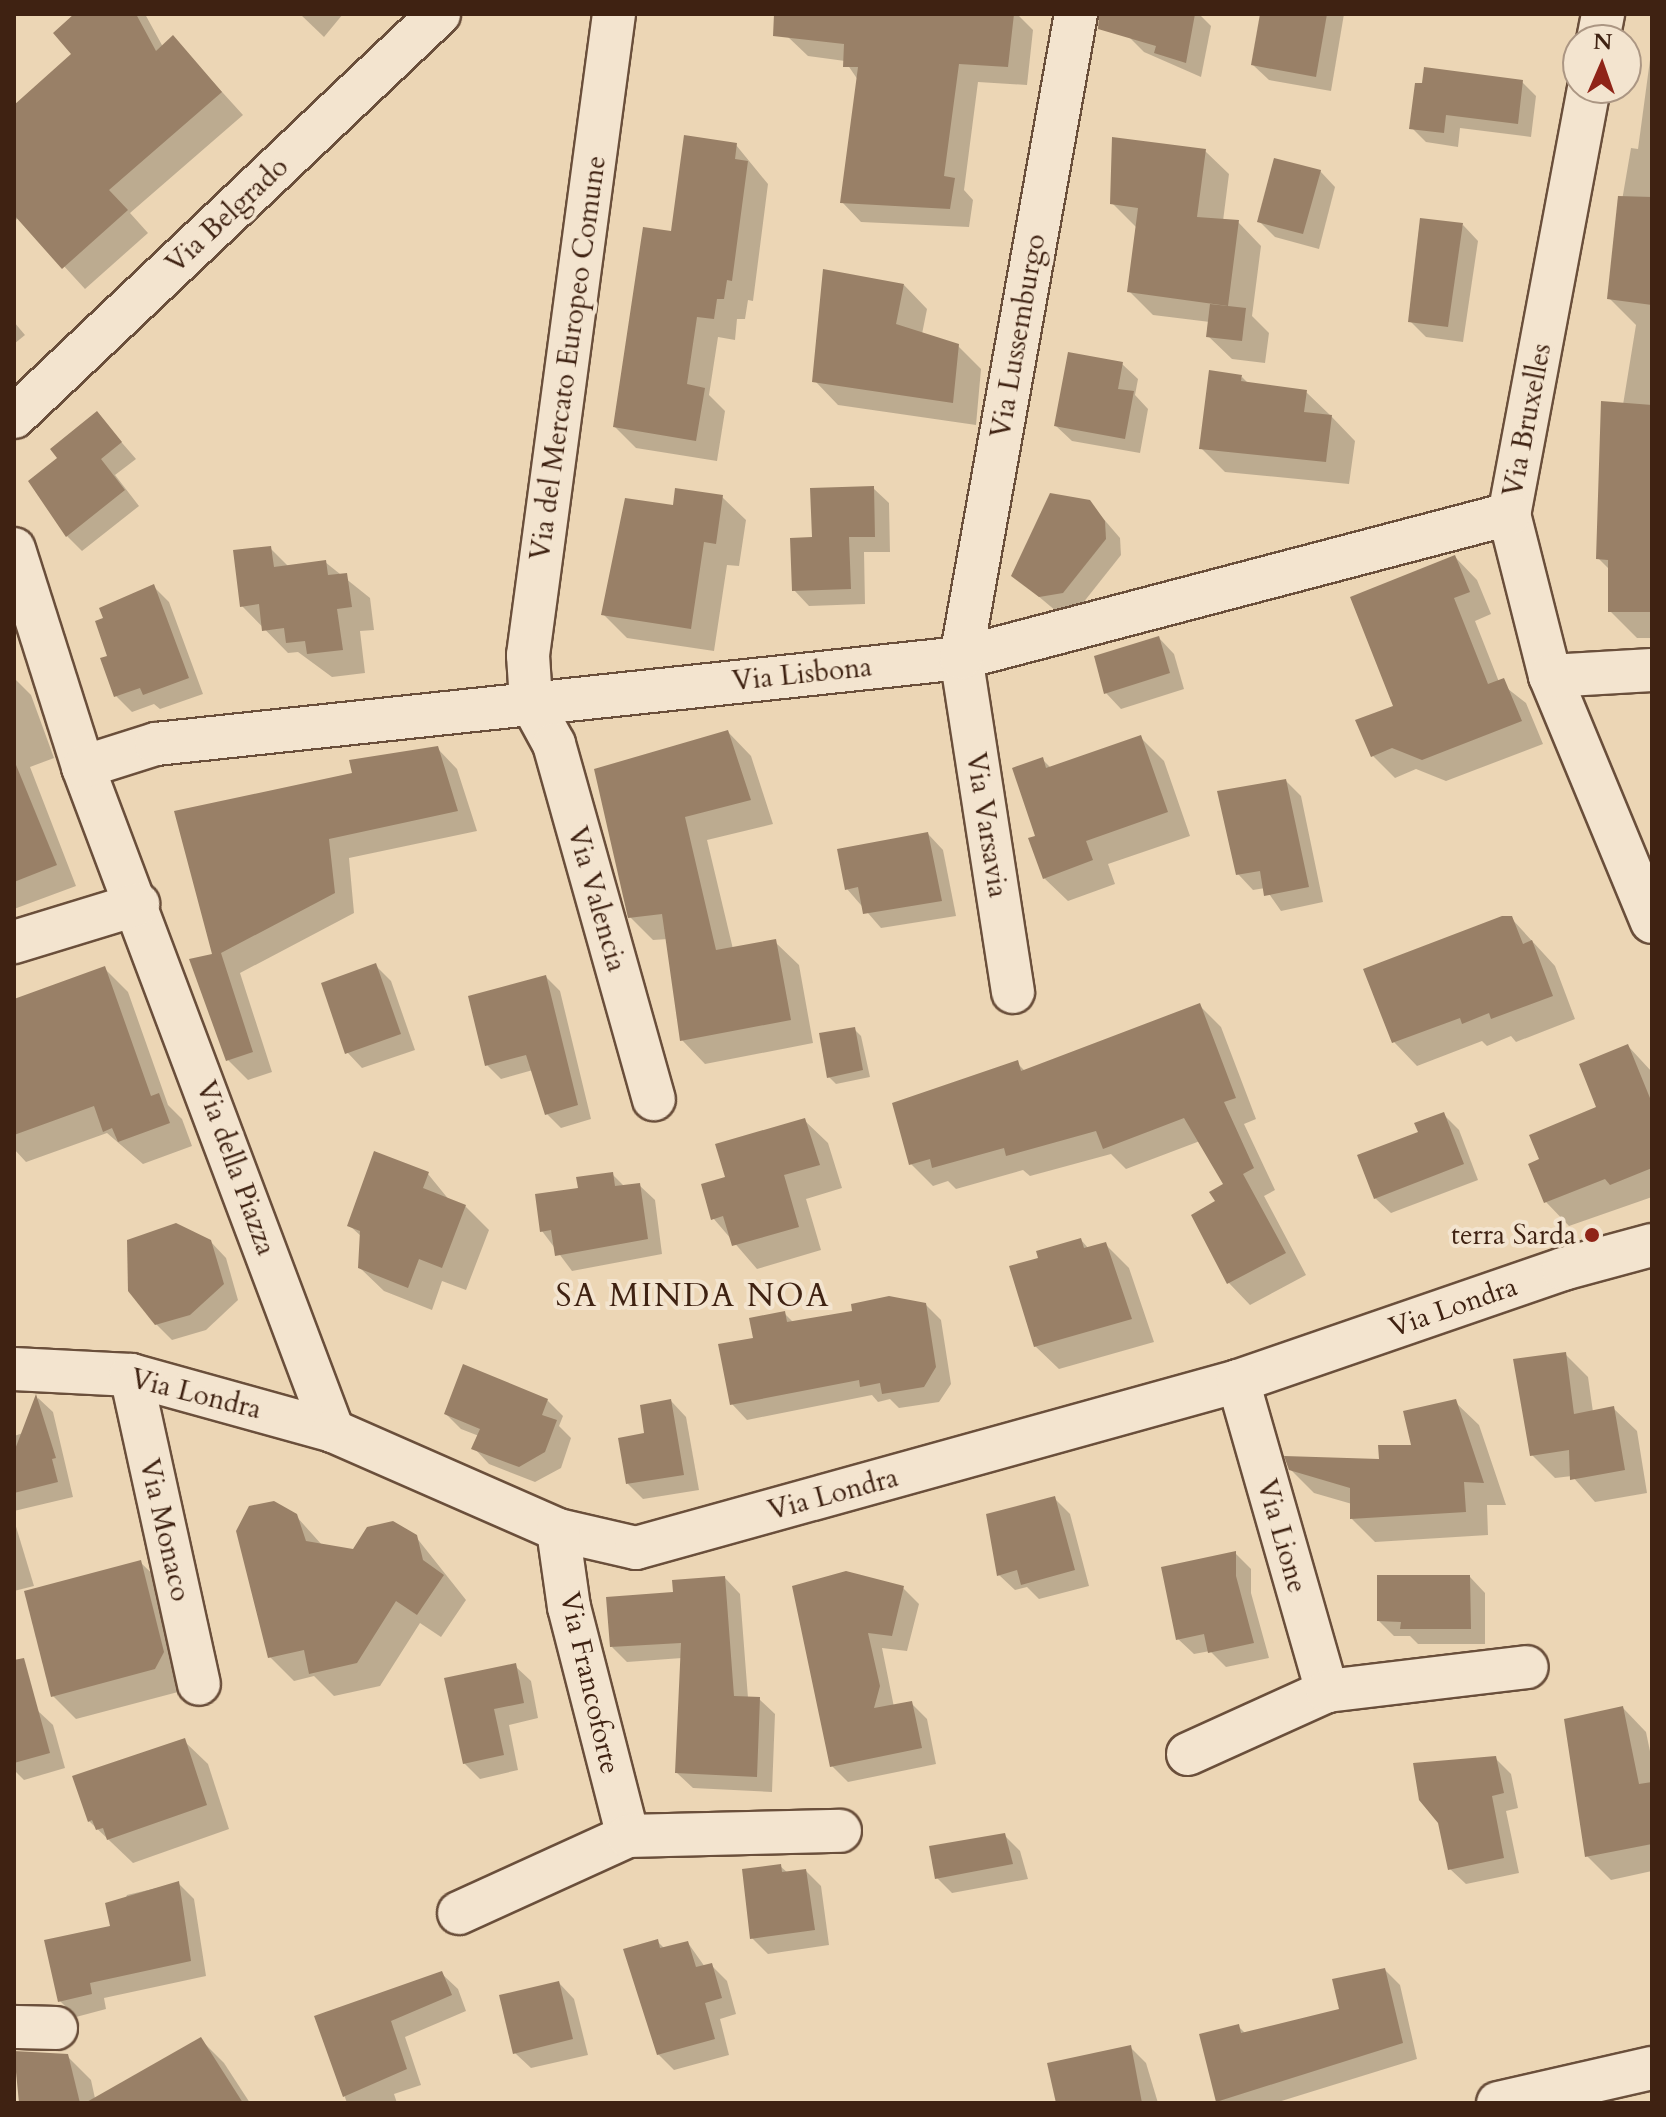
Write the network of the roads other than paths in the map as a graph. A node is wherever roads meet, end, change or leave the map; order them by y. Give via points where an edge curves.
1 (439, 14) edge
2 (614, 14) edge
3 (1076, 14) edge
4 (1586, 104) edge
5 (14, 417) edge
6 (1509, 514) junction
7 (14, 549) edge
8 (961, 658) junction
9 (1652, 670) edge
10 (1550, 676) junction
11 (531, 702) junction
12 (83, 767) junction
13 (138, 904) junction
14 (1652, 922) edge
15 (14, 942) edge
16 (1013, 992) dead end
17 (654, 1099) dead end
18 (1652, 1245) edge
19 (14, 1369) edge
20 (131, 1375) junction
21 (1238, 1381) junction
22 (333, 1431) junction
23 (558, 1530) junction
24 (1527, 1667) dead end
25 (199, 1684) dead end
26 (1327, 1691) junction
27 (1188, 1754) dead end
28 (840, 1831) dead end
29 (628, 1836) junction
30 (459, 1913) dead end
31 (14, 2027) edge
32 (56, 2028) dead end
33 (1652, 2068) edge
34 (1498, 2103) edge

1 - 5 street, Via Belgrado
2 - 11 street, Via del Mercato Europeo Comune via 528,655
3 - 8 street, Via Lussemburgo
4 - 6 street, Via Bruxelles
6 - 8 street, Via Lisbona
6 - 10 street, Via Bruxelles
7 - 12 street, Via della Piazza
8 - 11 street, Via Lisbona
8 - 16 street, Via Varsavia
9 - 10 street
10 - 14 street, Via Bruxelles
11 - 12 street, Via Lisbona via 156,744
11 - 17 street, Via Valencia via 554,744
12 - 13 street, Via della Piazza
13 - 15 street
13 - 22 street, Via della Piazza
18 - 21 street, Via Londra via 1563,1269
19 - 20 street, Via Londra
20 - 22 street, Via Londra
20 - 25 street, Via Monaco
21 - 23 street, Via Londra via 636,1548
21 - 26 street, Via Lione
22 - 23 street, Via Londra
23 - 29 street, Via Francoforte via 569,1607
24 - 26 street
26 - 27 street
28 - 29 street
29 - 30 street
31 - 32 street
33 - 34 street

